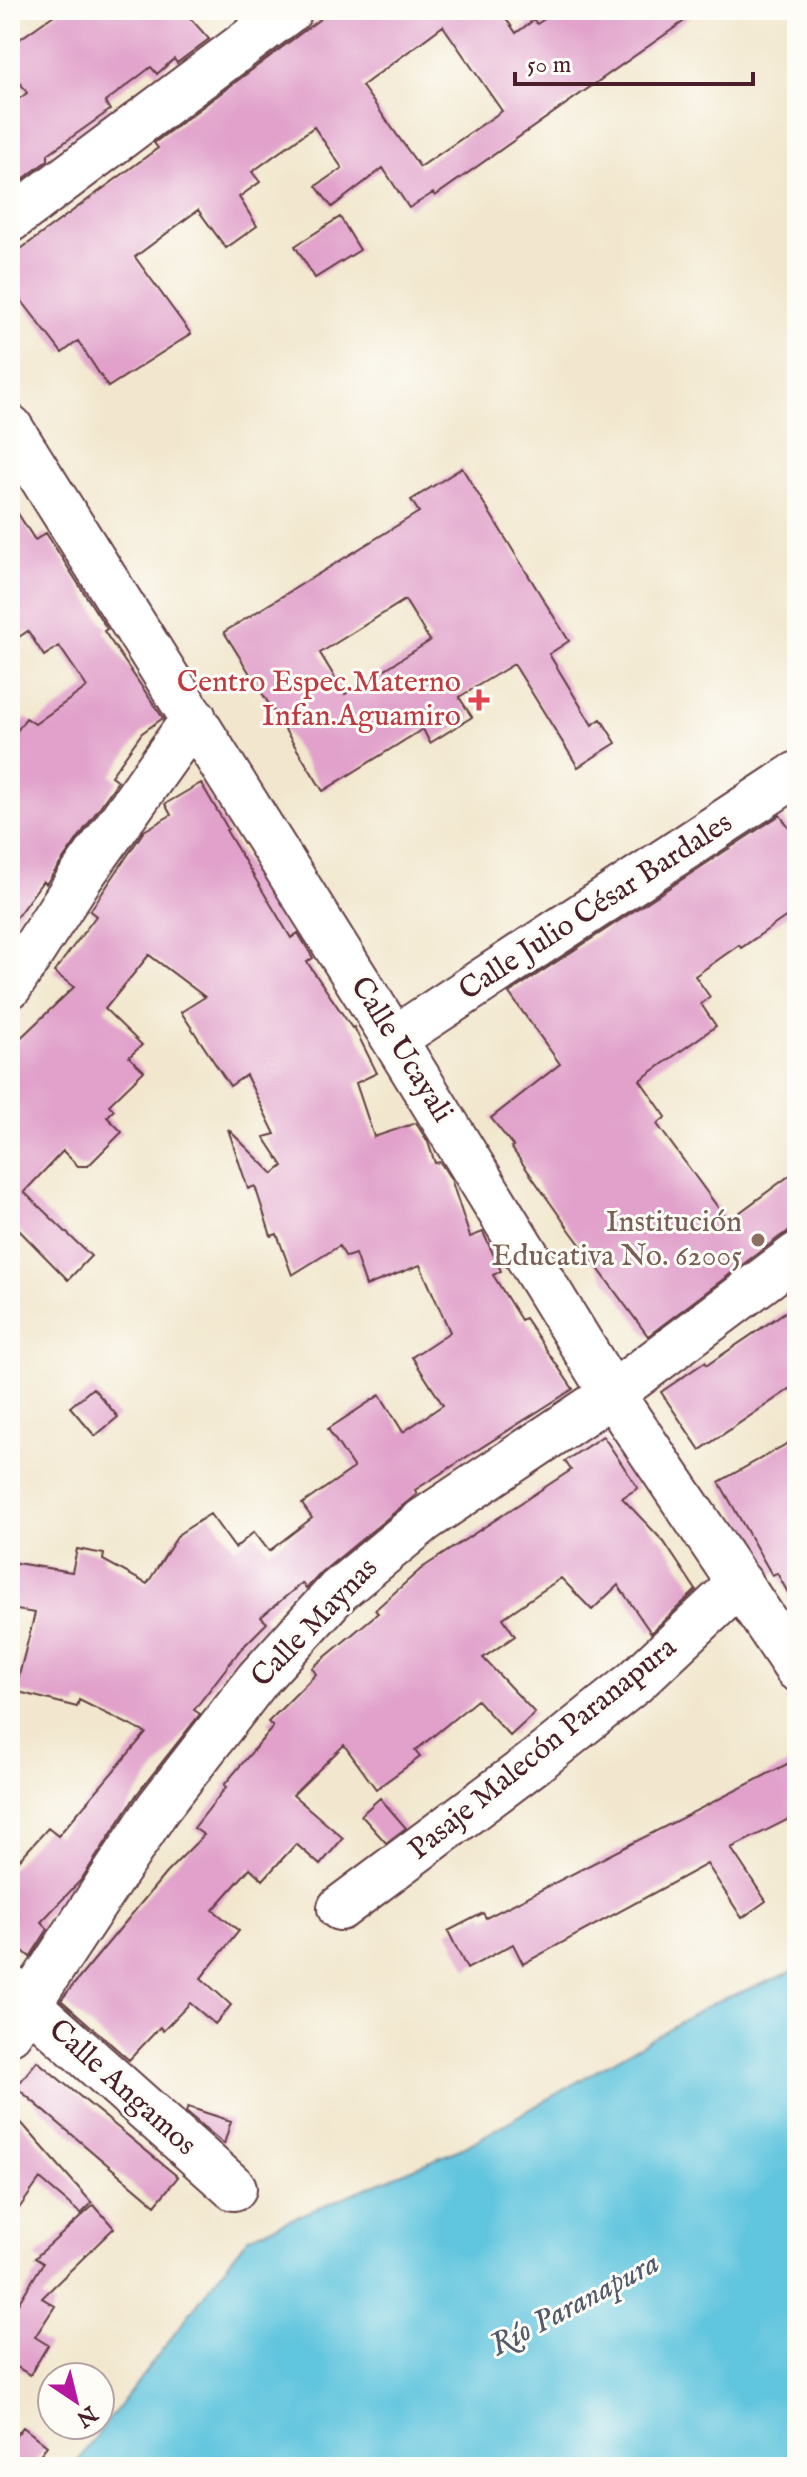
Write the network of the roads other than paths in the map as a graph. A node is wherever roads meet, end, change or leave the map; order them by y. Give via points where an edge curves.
1 (290, 10) edge
2 (10, 220) edge
3 (10, 427) edge
4 (194, 718) junction
5 (797, 774) edge
6 (10, 986) edge
7 (394, 1039) junction
8 (797, 1255) edge
9 (612, 1394) junction
10 (740, 1583) junction
11 (797, 1669) edge
12 (340, 1908) dead end
13 (16, 2008) edge
14 (234, 2188) dead end

1 - 2 street
3 - 4 street, Calle Ucayali
4 - 6 street
4 - 7 street, Calle Ucayali
5 - 7 street, Calle Julio César Bardales
7 - 9 street, Calle Ucayali
8 - 9 street, Calle Maynas
9 - 10 street, Calle Ucayali
9 - 13 street, Calle Maynas via 424,1520 338,1591 258,1679 158,1808
10 - 11 street, Calle Ucayali
10 - 12 street, Pasaje Malecón Paranapura via 635,1682
13 - 14 street, Calle Angamos

